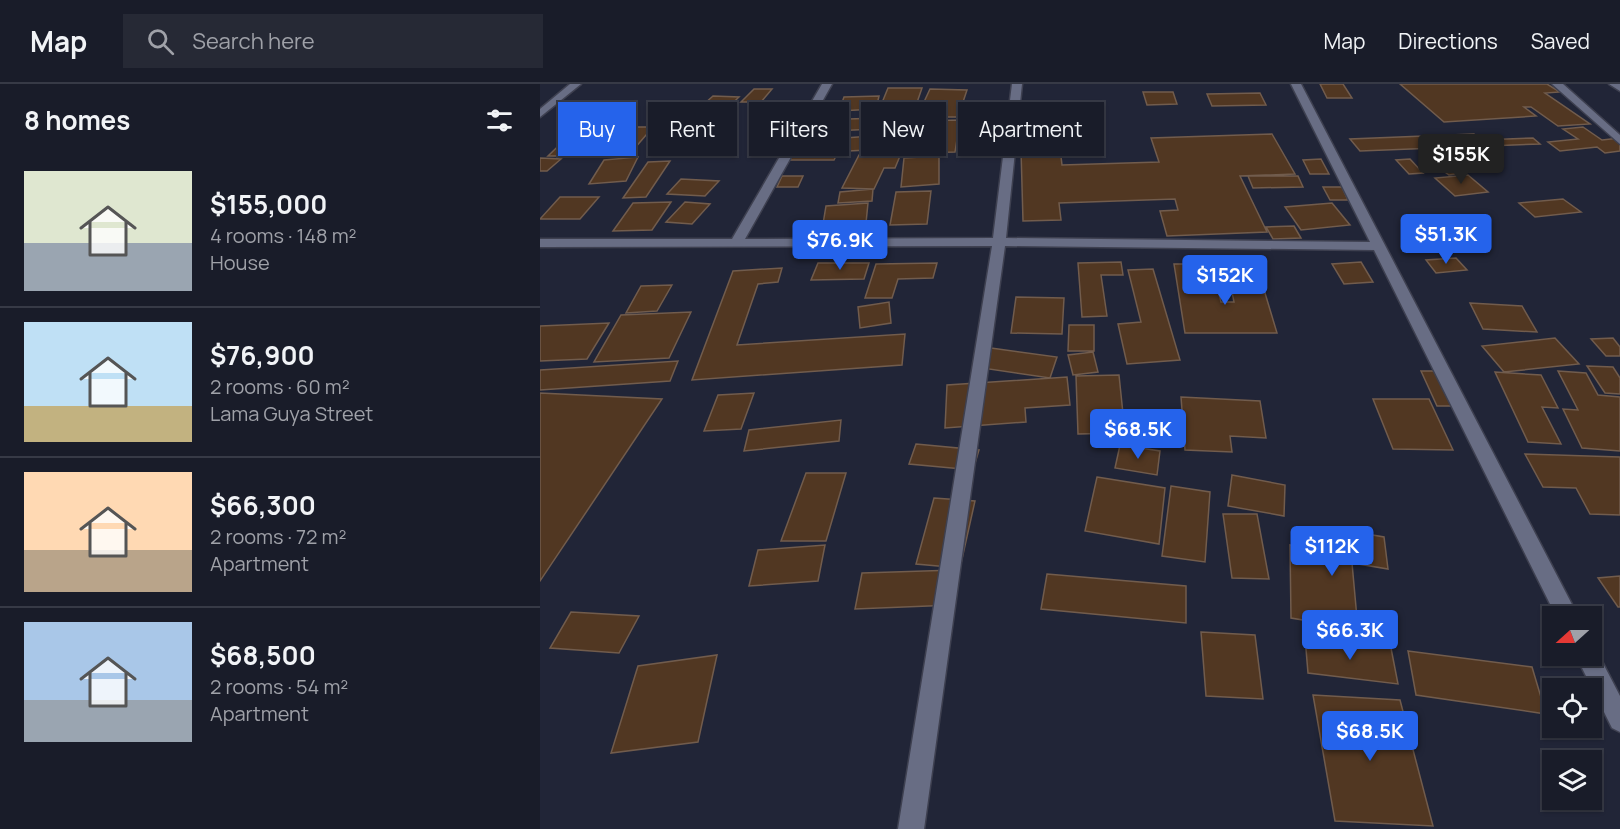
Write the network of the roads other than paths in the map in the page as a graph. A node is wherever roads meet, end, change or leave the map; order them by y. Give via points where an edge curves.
1 (576, 84) edge
2 (828, 84) edge
3 (1017, 84) edge
4 (1296, 84) edge
5 (1557, 84) edge
6 (1614, 84) edge
7 (1620, 86) edge
8 (540, 114) edge
9 (1620, 141) edge
10 (737, 242) junction
11 (999, 242) junction
12 (540, 243) edge
13 (1378, 246) junction
14 (1562, 606) edge
15 (1592, 666) edge
16 (1620, 720) edge
17 (911, 829) edge

1 - 8 street
2 - 10 street
3 - 11 street
4 - 13 street
5 - 9 street
6 - 7 street
10 - 11 street
10 - 12 street
11 - 13 street
11 - 17 street
13 - 14 street
15 - 16 street

